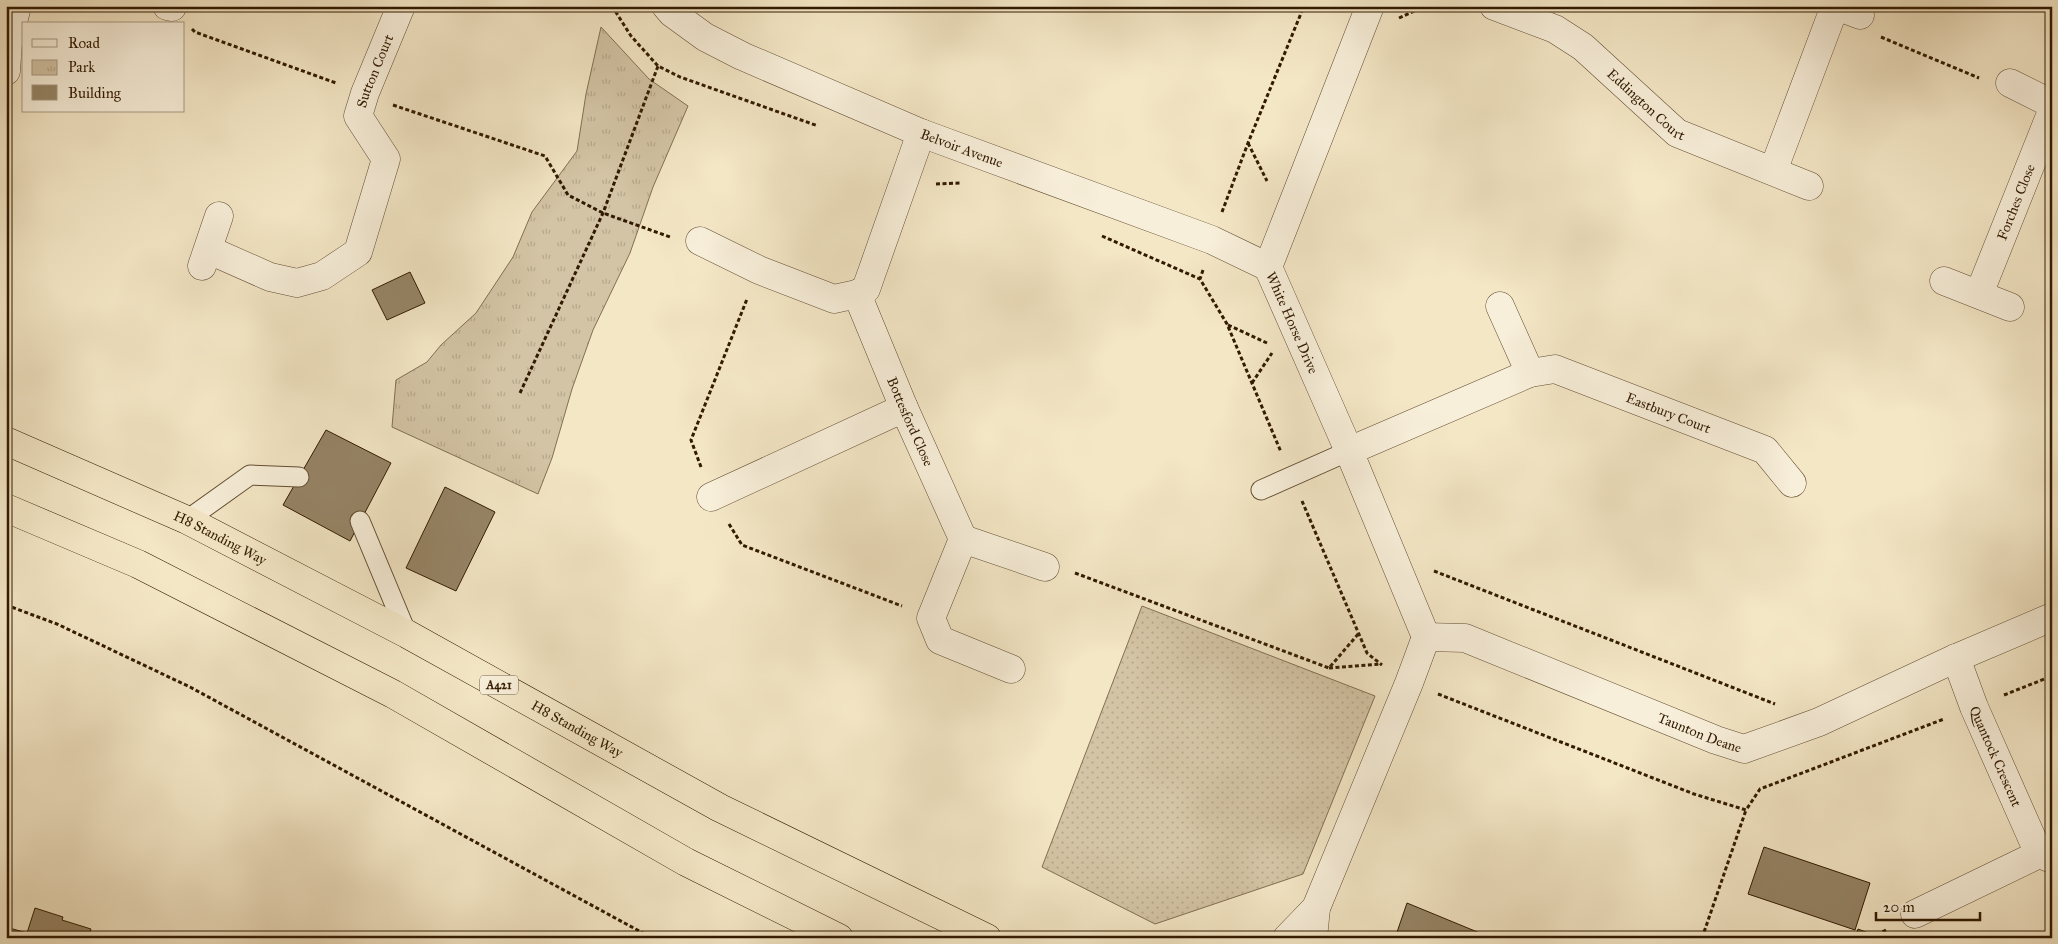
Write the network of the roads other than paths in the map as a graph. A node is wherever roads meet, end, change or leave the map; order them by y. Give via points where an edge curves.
1 (17, 6) edge
2 (167, 6) edge
3 (401, 6) edge
4 (666, 6) edge
5 (1370, 6) edge
6 (1494, 6) edge
7 (172, 7) edge
8 (1843, 9) edge
9 (6, 71) edge
10 (2010, 83) road end
11 (2052, 104) edge
12 (2052, 111) edge
13 (921, 133) junction
14 (1773, 170) junction
15 (1809, 186) dead end
16 (220, 216) dead end
17 (700, 240) road end
18 (1268, 267) junction
19 (1944, 281) dead end
20 (857, 294) junction
21 (1979, 294) junction
22 (1500, 306) dead end
23 (2010, 307) dead end
24 (1530, 373) junction
25 (904, 408) junction
26 (6, 441) edge
27 (1349, 451) junction
28 (299, 477) dead end
29 (1792, 483) dead end
30 (1261, 490) dead end
31 (711, 497) dead end
32 (6, 508) edge
33 (187, 520) junction
34 (360, 521) dead end
35 (963, 539) junction
36 (1045, 567) road end
37 (2052, 616) edge
38 (407, 634) junction
39 (1426, 637) junction
40 (1956, 658) junction
41 (1011, 669) dead end
42 (2046, 856) edge
43 (1316, 908) junction
44 (1915, 914) dead end
45 (839, 938) edge
46 (987, 938) edge
47 (1287, 938) edge
48 (1313, 938) edge

1 - 9 street via 8,43
2 - 7 street
3 - 16 street, Sutton Court via 364,93 358,116 386,160 358,252 322,276 297,283 270,277 205,258
4 - 13 street, Belvoir Avenue via 705,37 742,56
5 - 18 street, White Horse Drive
6 - 14 street, Eddington Court via 1555,29 1583,47 1677,133
8 - 14 street
10 - 11 street
12 - 21 street, Forches Close
13 - 18 street, Belvoir Avenue via 1212,240
13 - 20 street via 866,289
14 - 15 street, Eddington Court
17 - 20 street via 759,270 834,299
18 - 27 street, White Horse Drive
19 - 21 street
20 - 25 street, Bottesford Close
21 - 23 street
22 - 24 street
24 - 27 street, Eastbury Court
24 - 29 street, Eastbury Court via 1555,369 1765,450
25 - 31 street
25 - 35 street, Bottesford Close
26 - 33 highway, H8 Standing Way / A421
27 - 30 lane
27 - 39 street, White Horse Drive
28 - 33 lane via 250,475
32 - 45 highway via 138,564 393,694 686,862
33 - 38 highway, H8 Standing Way / A421
34 - 38 lane
35 - 36 street
35 - 41 street via 931,618 940,640
37 - 40 street, Taunton Deane
38 - 46 highway, H8 Standing Way / A421 via 720,808
39 - 40 street, Taunton Deane via 1465,638 1744,749 1819,722
39 - 43 street
40 - 42 street, Quantock Crescent via 1974,707
42 - 44 street, Quantock Crescent
43 - 47 street
43 - 48 street

